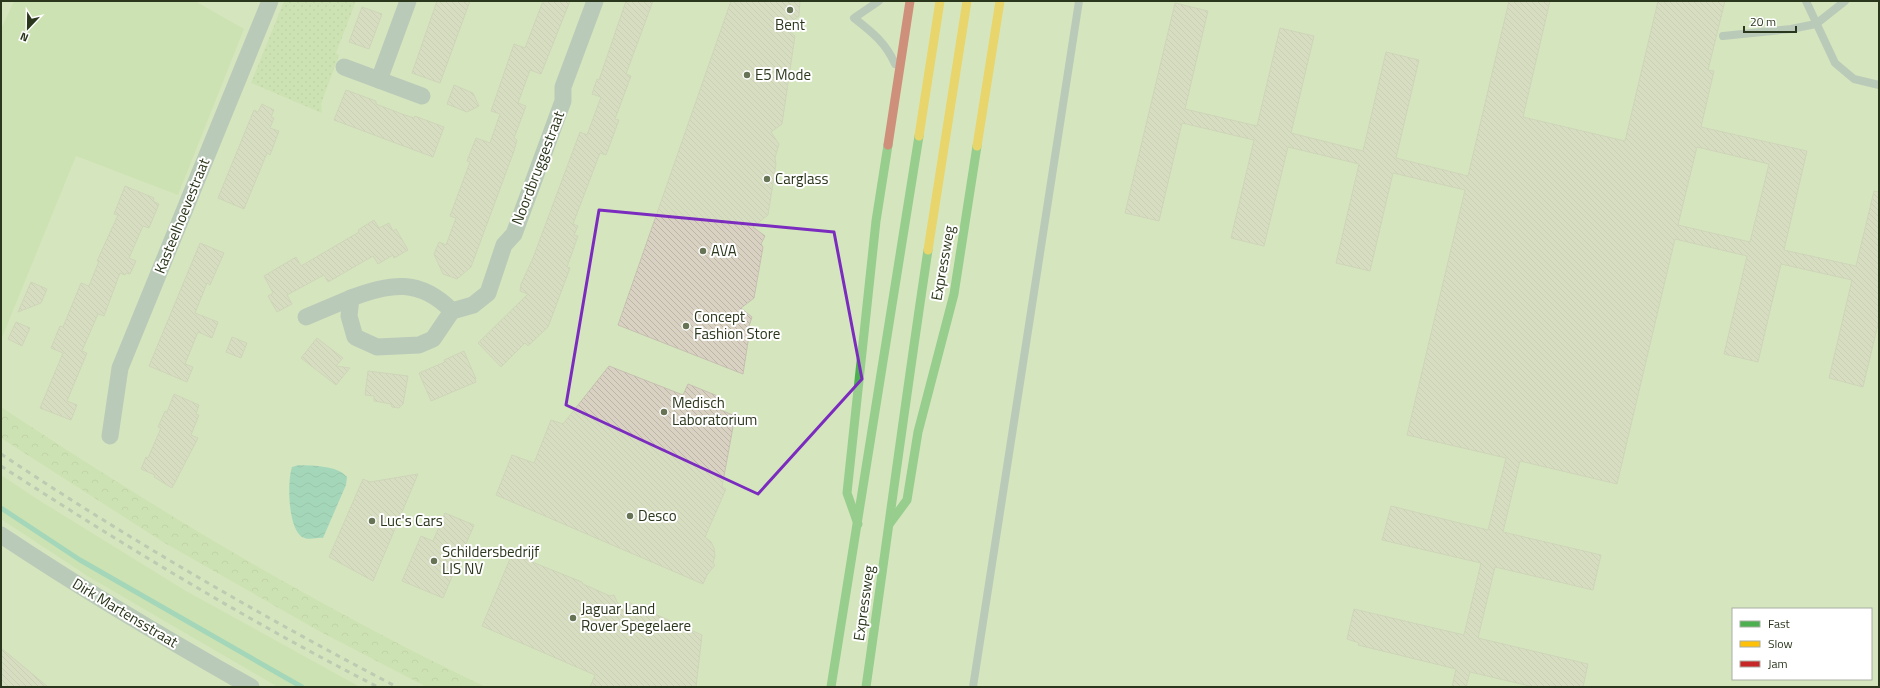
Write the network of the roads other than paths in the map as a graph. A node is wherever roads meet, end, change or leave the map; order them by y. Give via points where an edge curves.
1 (270, 1) edge
2 (408, 1) edge
3 (595, 1) edge
4 (879, 1) edge
5 (910, 1) edge
6 (940, 1) edge
7 (967, 1) edge
8 (1000, 1) edge
9 (1079, 1) edge
10 (1806, 1) edge
11 (1845, 1) edge
12 (1816, 24) junction
13 (1723, 36) dead end
14 (344, 67) dead end
15 (899, 76) junction
16 (379, 80) junction
17 (1879, 85) edge
18 (422, 96) dead end
19 (351, 298) junction
20 (452, 311) junction
21 (306, 317) dead end
22 (110, 436) dead end
23 (890, 523) junction
24 (858, 524) junction
25 (1, 535) edge
26 (251, 687) edge
27 (831, 687) edge
28 (866, 687) edge
29 (973, 687) edge

1 - 22 street, Kasteelhoevestraat via 120,368
2 - 16 street
3 - 20 street, Noordbruggestraat via 563,87 563,101 514,234 504,245 488,293 473,305
4 - 15 lane via 854,18 868,28 889,50
5 - 15 main road
6 - 24 main road, Expressweg
7 - 23 main road, Expressweg via 911,361
8 - 23 main road, Expressweg via 954,294 918,432 907,500
9 - 29 lane
10 - 12 lane
11 - 12 lane
12 - 13 lane
12 - 17 lane via 1835,63 1854,79
14 - 16 street
15 - 24 main road via 876,221 846,493
16 - 18 street
19 - 20 street via 386,286 416,287 443,302
19 - 20 street via 349,316 355,337 377,347 419,346 433,339
19 - 21 street
23 - 28 main road, Expressweg
24 - 27 main road, Expressweg
25 - 26 street, Dirk Martensstraat via 136,622

